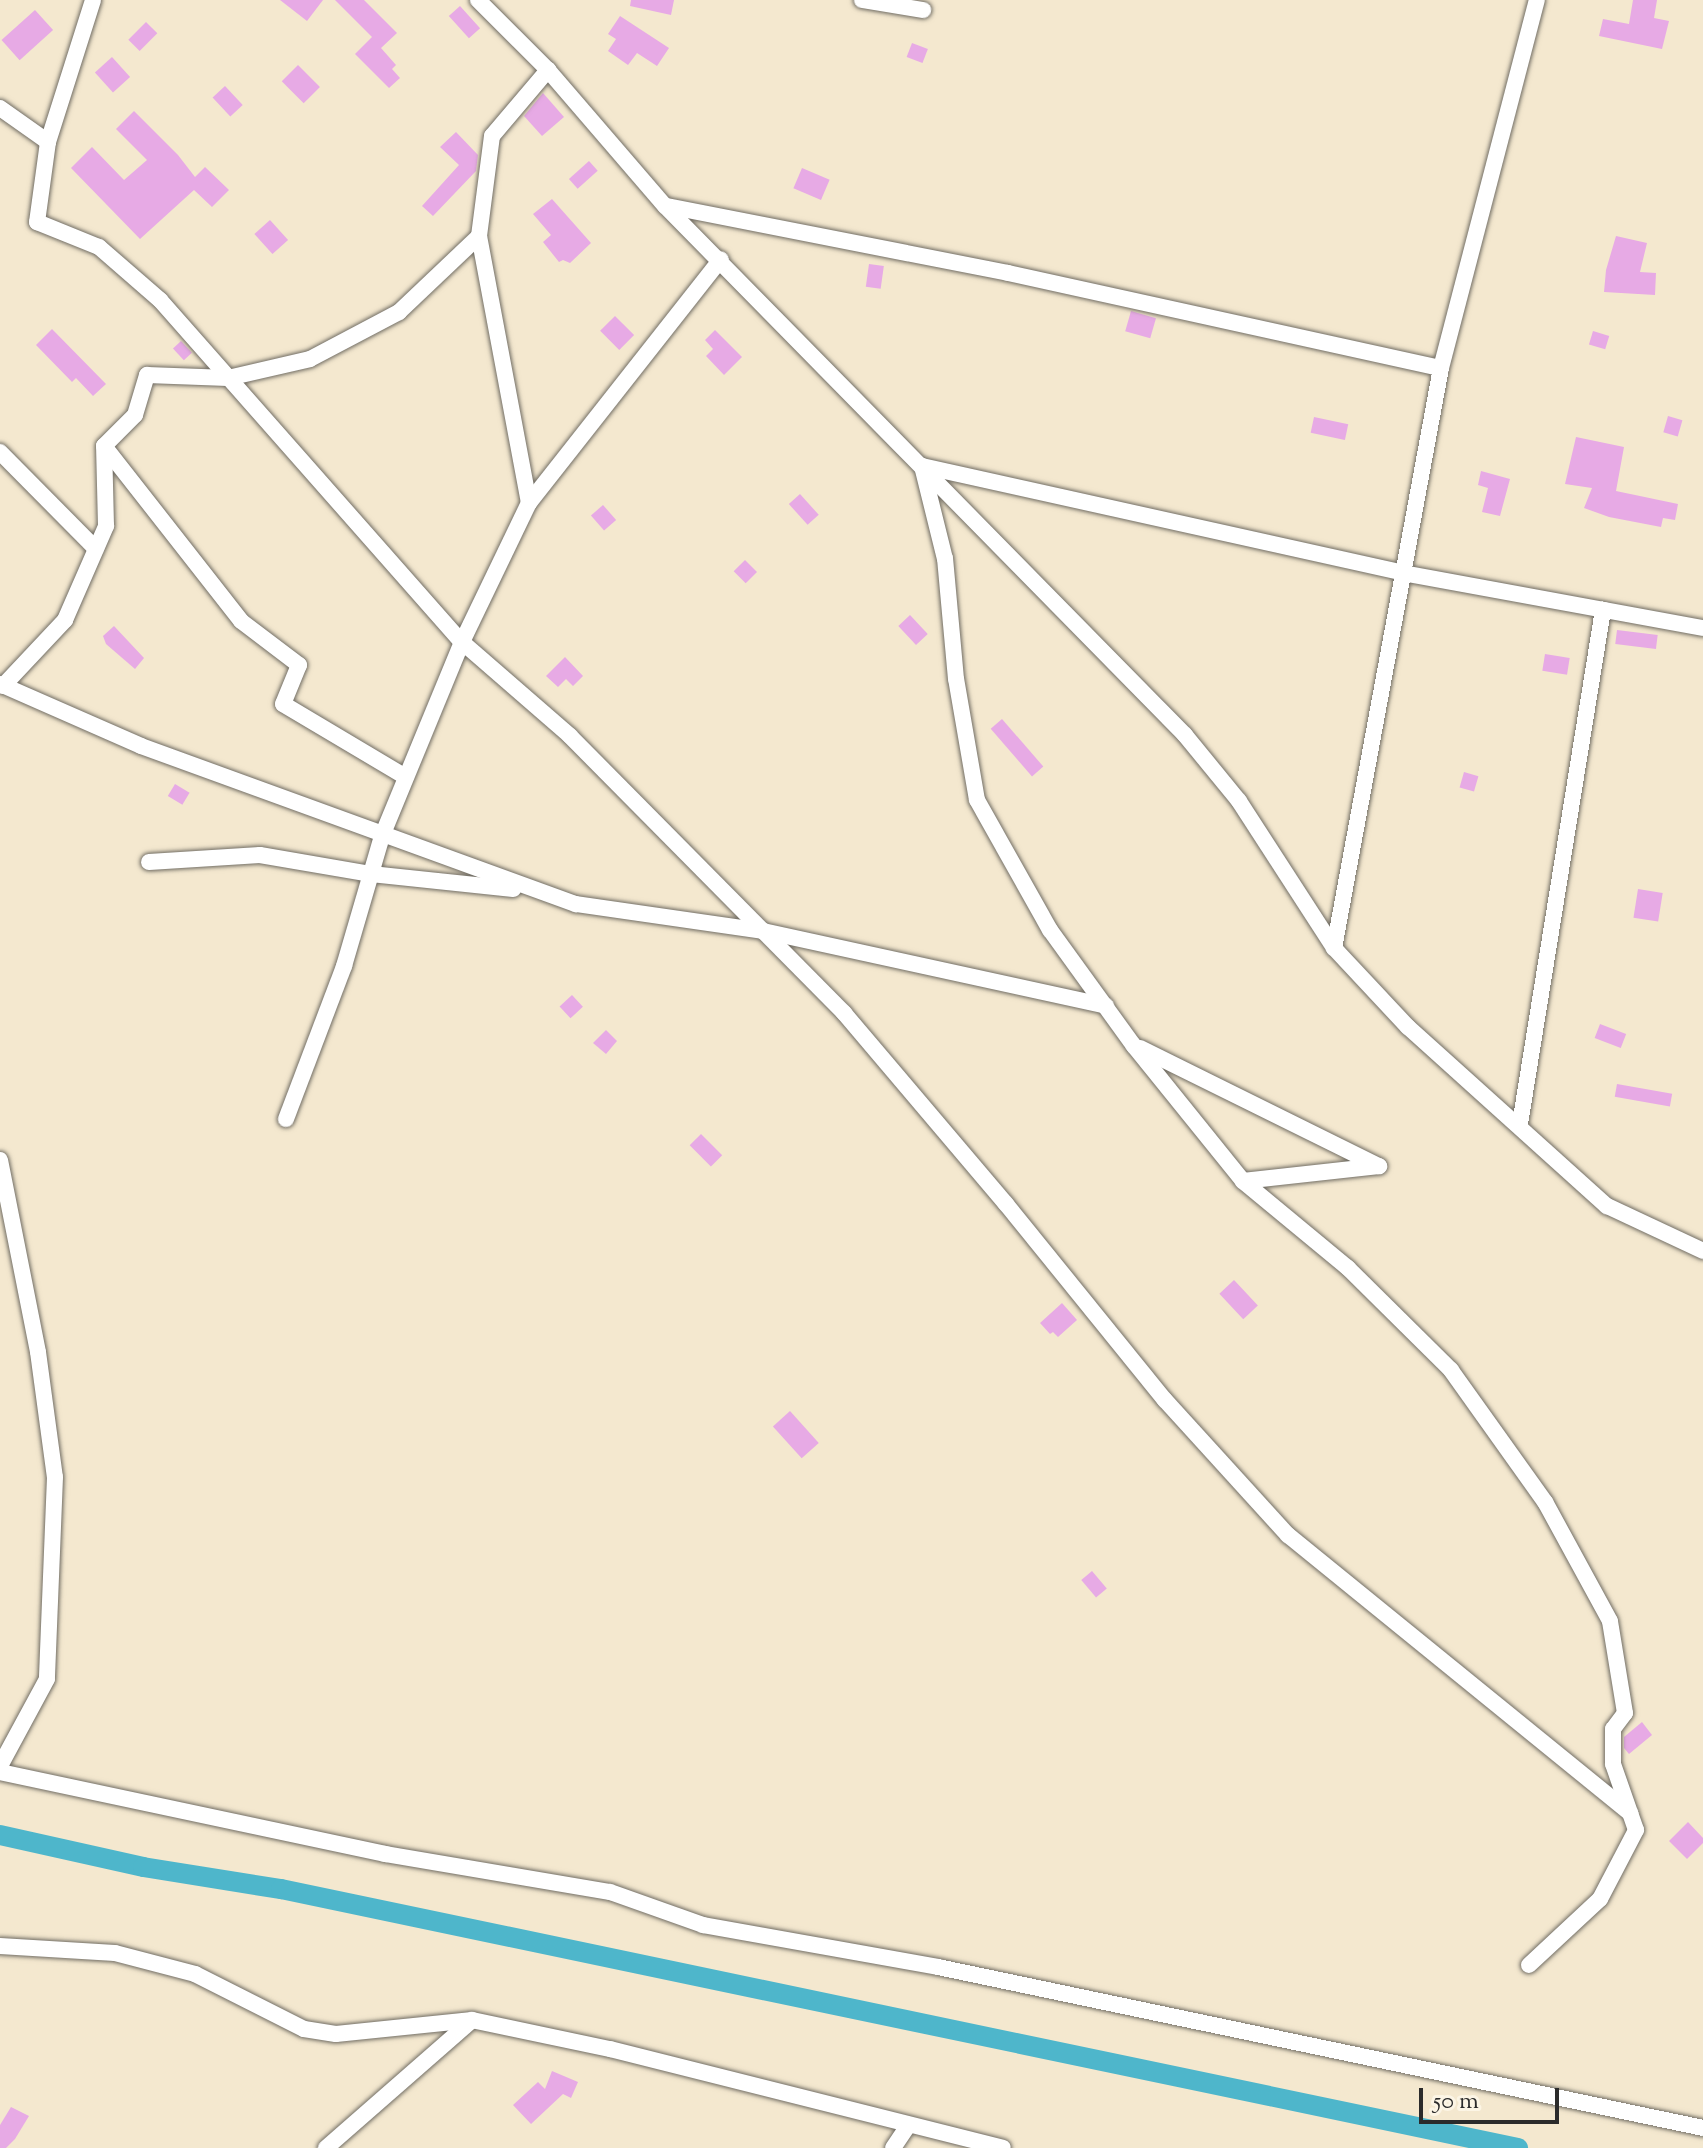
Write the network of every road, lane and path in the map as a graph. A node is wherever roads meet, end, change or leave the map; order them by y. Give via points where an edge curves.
1 (93, 0) edge
2 (478, 0) edge
3 (862, 0) edge
4 (1537, 0) edge
5 (923, 10) dead end
6 (548, 70) junction
7 (0, 108) edge
8 (48, 142) junction
9 (665, 206) junction
10 (479, 236) junction
11 (721, 259) junction
12 (1441, 368) junction
13 (228, 378) junction
14 (104, 446) junction
15 (0, 452) edge
16 (922, 466) junction
17 (529, 503) junction
18 (96, 549) junction
19 (1403, 573) junction
20 (1603, 610) junction
21 (1703, 628) edge
22 (462, 642) junction
23 (2, 685) edge
24 (406, 777) junction
25 (382, 836) junction
26 (149, 862) dead end
27 (371, 874) junction
28 (541, 892) junction
29 (763, 931) junction
30 (1334, 948) junction
31 (1106, 1006) junction
32 (1134, 1046) junction
33 (286, 1119) dead end
34 (1520, 1124) junction
35 (0, 1160) edge
36 (1243, 1181) junction
37 (1703, 1251) edge
38 (0, 1766) edge
39 (0, 1772) edge
40 (1630, 1813) junction
41 (0, 1946) edge
42 (1529, 1965) dead end
43 (472, 2020) junction
44 (907, 2127) junction
45 (1703, 2128) edge
46 (326, 2148) edge
47 (893, 2148) edge
48 (1003, 2148) edge

1 - 8 street
2 - 6 street
3 - 5 street
4 - 12 street
6 - 9 street
6 - 10 street via 492,136
7 - 8 street
8 - 13 street via 37,222 99,247 160,300
9 - 11 street
9 - 12 street via 1008,273
10 - 13 street via 399,312 310,359
10 - 17 street
11 - 16 street
11 - 17 street
12 - 19 street
13 - 14 street via 147,375 135,415
13 - 22 street
14 - 18 street via 106,526
14 - 24 street via 241,621 299,665 283,704
15 - 18 street
16 - 19 street
16 - 30 street via 1185,735 1239,801
16 - 31 street via 945,559 956,679 977,800 1050,930
17 - 22 street
18 - 23 street via 65,620
19 - 20 street
19 - 30 street
20 - 21 street
20 - 34 street
22 - 24 street
22 - 29 street via 570,736
23 - 25 street via 141,746
24 - 25 street
25 - 27 street
25 - 28 street
26 - 27 street via 260,855
27 - 28 street
27 - 33 street via 344,966
28 - 29 street via 576,904
29 - 31 street
29 - 40 street via 844,1013 1165,1400 1288,1535
30 - 34 street via 1408,1027
31 - 32 street
32 - 36 street
32 - 36 street via 1379,1166
34 - 37 street via 1607,1206
35 - 38 street via 38,1352 55,1477 47,1679
36 - 40 street via 1348,1268 1451,1370 1545,1502 1610,1621 1625,1713 1613,1729 1613,1764
39 - 45 street via 385,1854 610,1892 703,1925 938,1967
40 - 42 street via 1636,1830 1600,1899
41 - 43 street via 115,1953 195,1974 304,2029 336,2034
43 - 44 street via 610,2049
43 - 46 street
44 - 47 street
44 - 48 street

